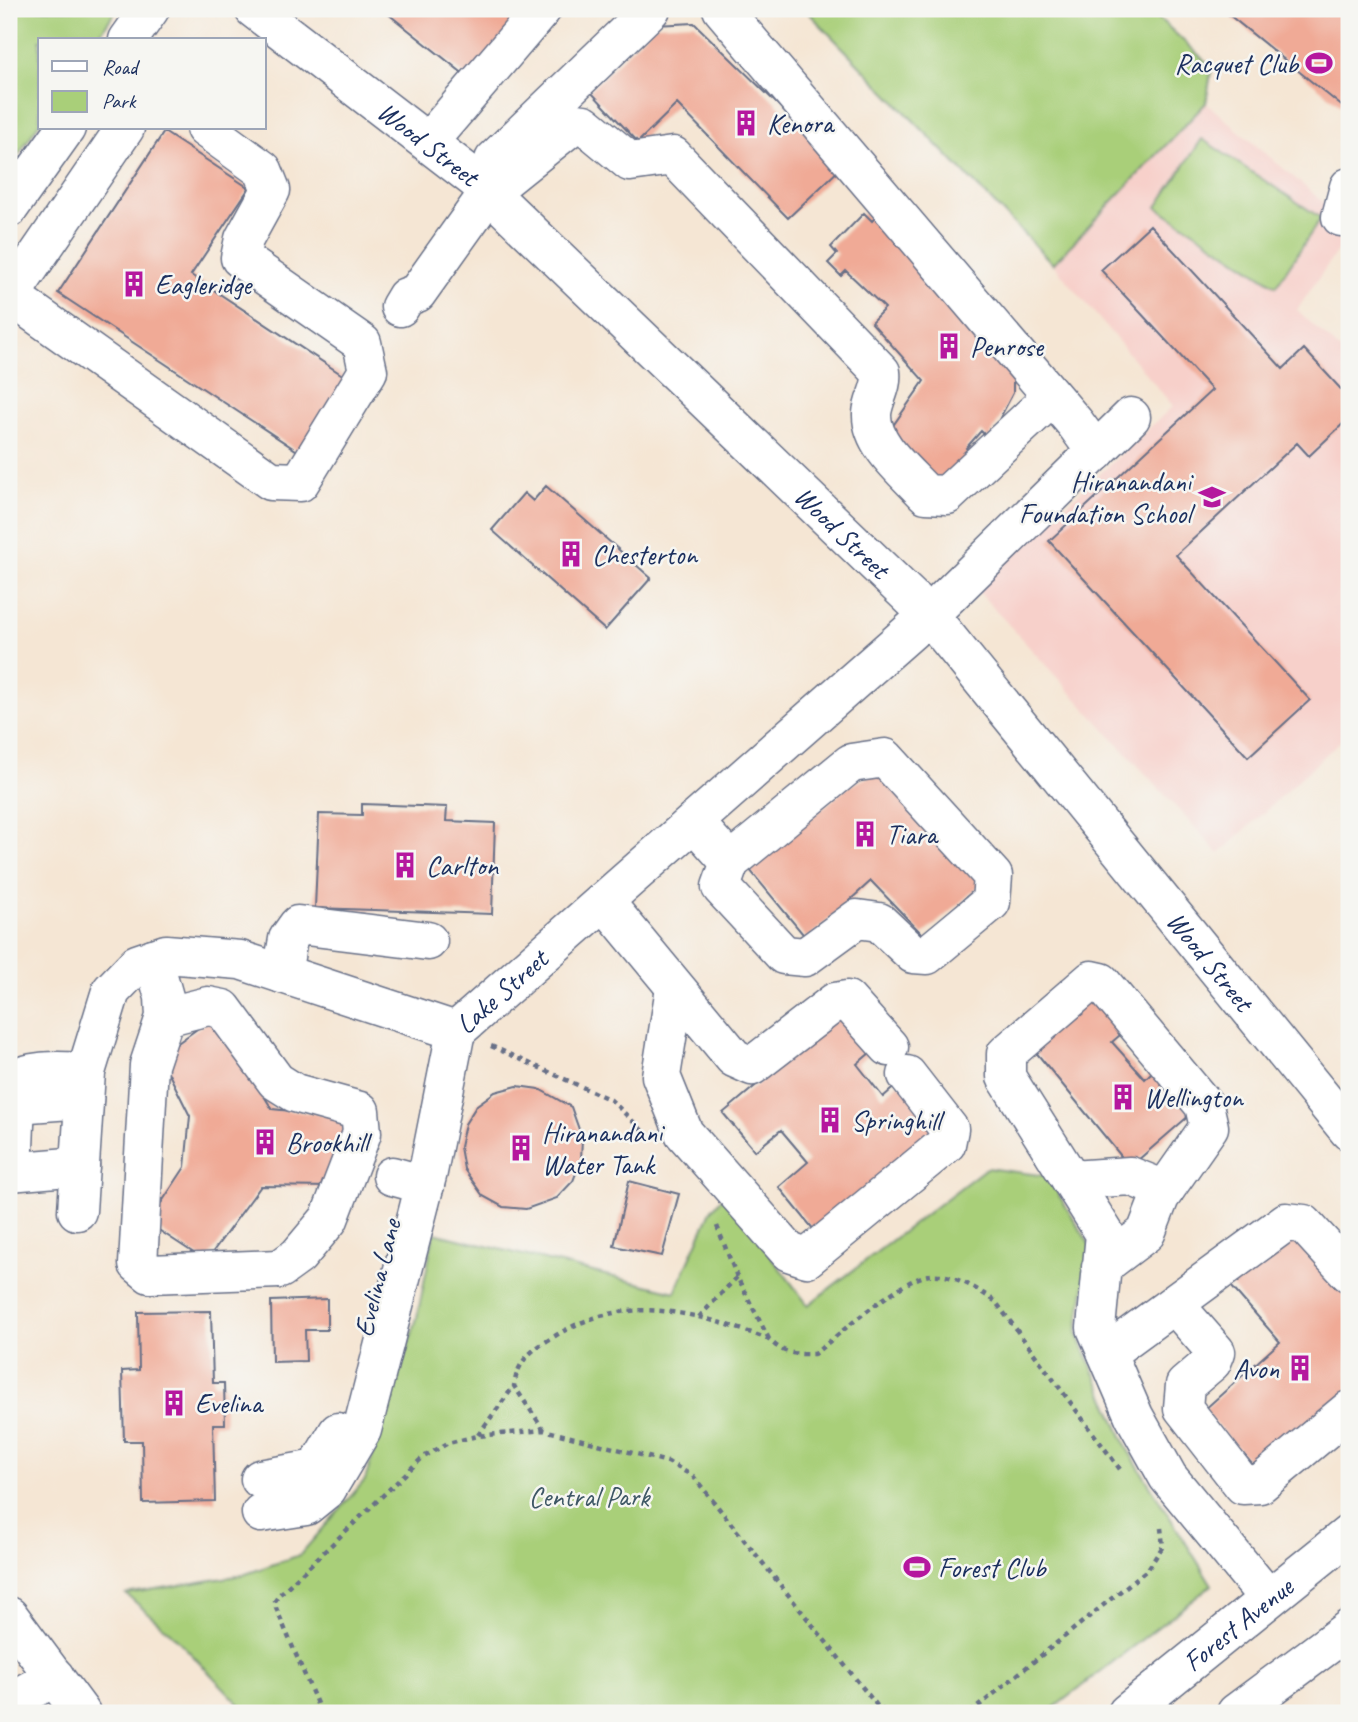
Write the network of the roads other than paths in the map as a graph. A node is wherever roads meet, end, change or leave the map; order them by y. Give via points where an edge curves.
1 (150, 9) edge
2 (254, 9) edge
3 (542, 9) edge
4 (651, 9) edge
5 (722, 9) edge
6 (129, 38) edge
7 (65, 130) edge
8 (124, 130) edge
9 (208, 130) edge
10 (429, 141) junction
11 (482, 186) junction
12 (9, 208) edge
13 (9, 295) edge
14 (409, 305) dead end
15 (1052, 397) junction
16 (1131, 417) dead end
17 (1096, 452) junction
18 (929, 614) junction
19 (694, 822) junction
20 (730, 862) junction
21 (604, 901) junction
22 (428, 941) dead end
23 (153, 958) junction
24 (282, 974) junction
25 (674, 988) junction
26 (165, 1017) junction
27 (448, 1028) junction
28 (85, 1086) junction
29 (13, 1091) edge
30 (1349, 1131) edge
31 (80, 1166) junction
32 (11, 1172) edge
33 (1071, 1180) junction
34 (1165, 1190) junction
35 (77, 1210) dead end
36 (1101, 1266) junction
37 (1349, 1273) edge
38 (1175, 1305) junction
39 (1107, 1353) junction
40 (1349, 1410) edge
41 (273, 1494) dead end
42 (1349, 1534) edge
43 (1268, 1598) junction
44 (9, 1616) edge
45 (1349, 1629) edge
46 (55, 1677) junction
47 (9, 1702) edge
48 (81, 1713) edge
49 (1127, 1713) edge
50 (1236, 1713) edge

1 - 6 street
2 - 10 street, Wood Street
3 - 10 street
4 - 11 street
5 - 15 street
7 - 12 street
8 - 13 street
9 - 13 street via 263,170 271,190 244,239 240,258 362,343 368,371 300,482 271,481
10 - 11 street, Wood Street
11 - 14 street
11 - 15 street via 575,123 584,124 630,162 673,156 881,372 883,383 872,411 874,435 926,494 947,495
11 - 18 street, Wood Street
15 - 17 street
16 - 17 street, Lake Street
17 - 18 street, Lake Street
18 - 19 street, Lake Street
18 - 30 street, Wood Street
19 - 20 street
19 - 21 street, Lake Street
20 - 20 street via 851,763 885,758 993,876 991,902 927,955 913,954 879,922 858,919 805,957 784,955 721,887
21 - 25 street
21 - 27 street, Lake Street
22 - 24 street via 298,925 288,939
23 - 24 street, Lake Street via 166,954 240,960
23 - 26 street
23 - 28 street, Lake Street via 137,964 111,991
24 - 27 street, Lake Street
25 - 25 street via 734,1058 752,1066 835,1002 846,1000 949,1129 946,1144 807,1258 789,1252 684,1133 662,1076
26 - 26 street via 149,1065 138,1264 150,1274 280,1269 298,1256 329,1219 362,1133 360,1111 295,1093 276,1081 223,1010 208,1006
27 - 41 street, Evelina Lane via 337,1438 316,1469
28 - 29 street via 54,1070
28 - 31 street, Lake Street
29 - 32 street
31 - 32 street
31 - 35 street, Lake Street
33 - 34 street via 1130,1176
33 - 34 street via 1006,1077 1006,1054 1092,980 1101,982 1204,1105 1209,1127
33 - 36 street via 1105,1234
34 - 36 street via 1146,1233
36 - 39 street via 1096,1328
37 - 38 street via 1304,1224 1286,1222
38 - 39 street
38 - 40 street via 1216,1352 1212,1362 1185,1385 1183,1408 1244,1485 1260,1484
39 - 43 street via 1134,1416 1168,1477
42 - 43 street, Forest Avenue
43 - 49 street, Forest Avenue
44 - 46 street
45 - 50 street
46 - 47 street
46 - 48 street

